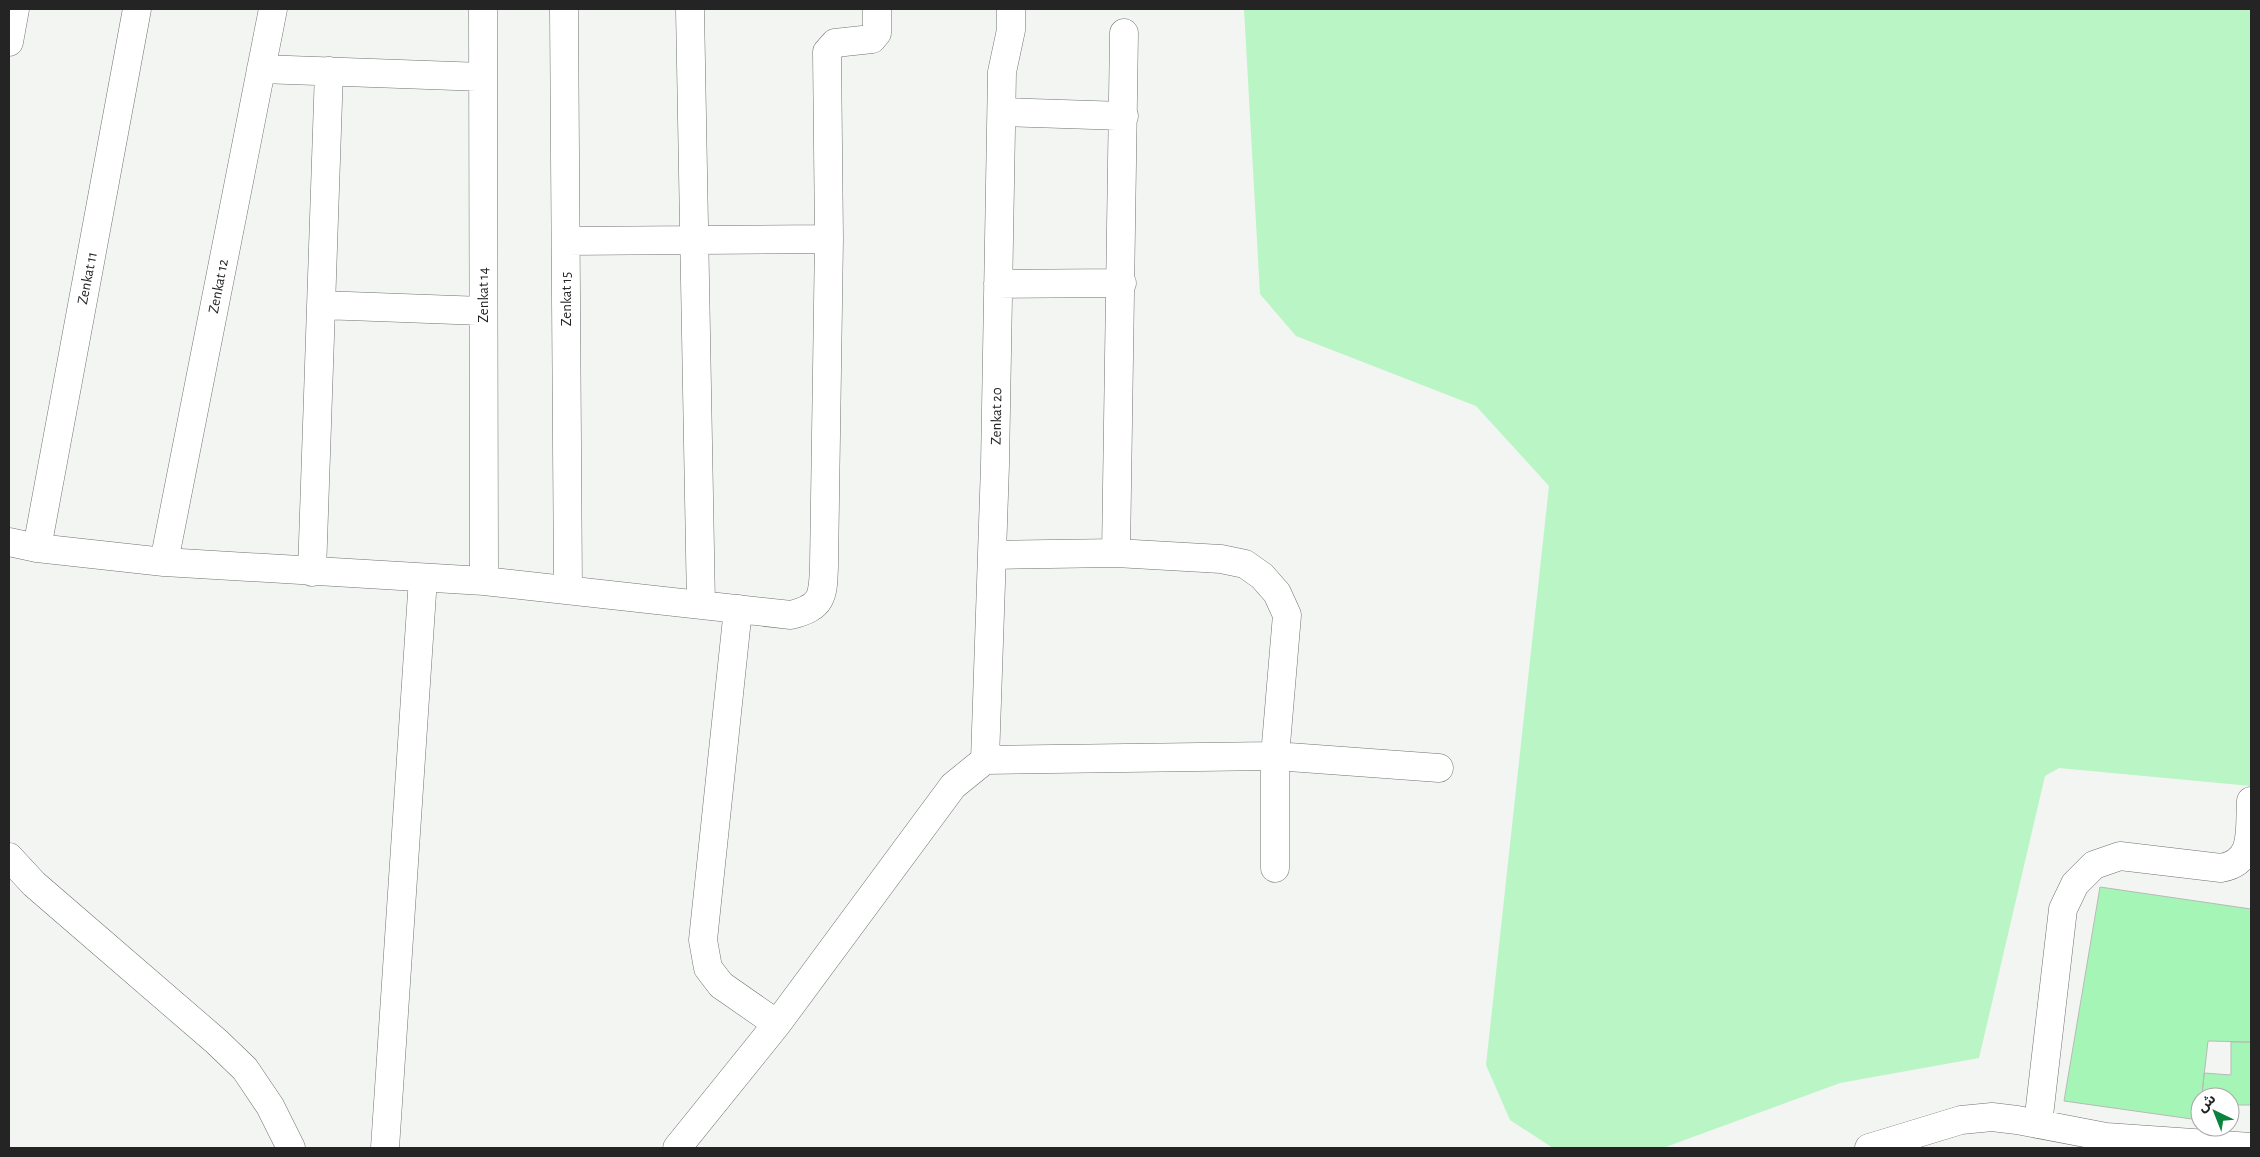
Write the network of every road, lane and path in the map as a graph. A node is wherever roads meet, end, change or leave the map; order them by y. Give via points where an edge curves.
1 (15, 9) edge
2 (137, 9) edge
3 (273, 9) edge
4 (483, 9) edge
5 (564, 9) edge
6 (690, 9) edge
7 (877, 9) edge
8 (1011, 9) edge
9 (1124, 33) dead end
10 (9, 42) edge
11 (261, 69) junction
12 (329, 71) junction
13 (483, 77) junction
14 (1002, 112) junction
15 (1124, 116) junction
16 (829, 238) junction
17 (695, 240) junction
18 (566, 241) junction
19 (1122, 283) junction
20 (998, 284) junction
21 (321, 304) junction
22 (483, 311) junction
23 (9, 542) edge
24 (37, 548) junction
25 (1116, 552) junction
26 (992, 555) junction
27 (164, 562) junction
28 (312, 572) junction
29 (423, 578) junction
30 (484, 581) junction
31 (568, 589) junction
32 (700, 604) junction
33 (738, 609) junction
34 (1275, 756) junction
35 (985, 760) junction
36 (1438, 768) dead end
37 (2251, 801) edge
38 (9, 857) edge
39 (1275, 868) dead end
40 (777, 1024) junction
41 (270, 1106) junction
42 (2038, 1124) junction
43 (2251, 1147) edge
44 (277, 1148) edge
45 (291, 1148) edge
46 (385, 1148) edge
47 (677, 1148) edge
48 (1869, 1148) edge

1 - 10 street
2 - 24 street, Zenkat 11
3 - 11 street, Zenkat 12
4 - 13 street, Zenkat 14
5 - 18 street, Zenkat 15
6 - 17 street
7 - 16 street via 877,33 872,39 835,42 827,52
8 - 14 street, Zenkat 20 via 1011,30 1002,72
9 - 15 street
11 - 12 street
11 - 27 street, Zenkat 12
12 - 13 street
12 - 21 street
13 - 22 street, Zenkat 14
14 - 15 street
14 - 20 street, Zenkat 20
15 - 19 street
16 - 17 street
16 - 33 street via 823,591 818,604 808,611 791,615
17 - 18 street
17 - 32 street
18 - 31 street, Zenkat 15
19 - 20 street
19 - 25 street
20 - 26 street, Zenkat 20
21 - 22 street
21 - 28 street
22 - 30 street, Zenkat 14
23 - 24 street
24 - 27 street
25 - 26 street
25 - 34 street via 1221,559 1245,564 1262,576 1277,593 1287,615
26 - 35 street, Zenkat 20
27 - 28 street
28 - 29 street
29 - 30 street
29 - 46 street
30 - 31 street
31 - 32 street
32 - 33 street
33 - 40 street via 703,940 708,968 721,984
34 - 35 street
34 - 36 street
34 - 39 street
35 - 40 street via 953,786
37 - 42 street via 2248,847 2243,858 2233,866 2221,868 2120,856 2094,866 2075,884 2063,909
38 - 41 street via 34,884 217,1042 245,1069
40 - 47 street
41 - 44 street
41 - 45 street
42 - 43 street via 2106,1137
42 - 48 street via 1992,1117 1961,1120

